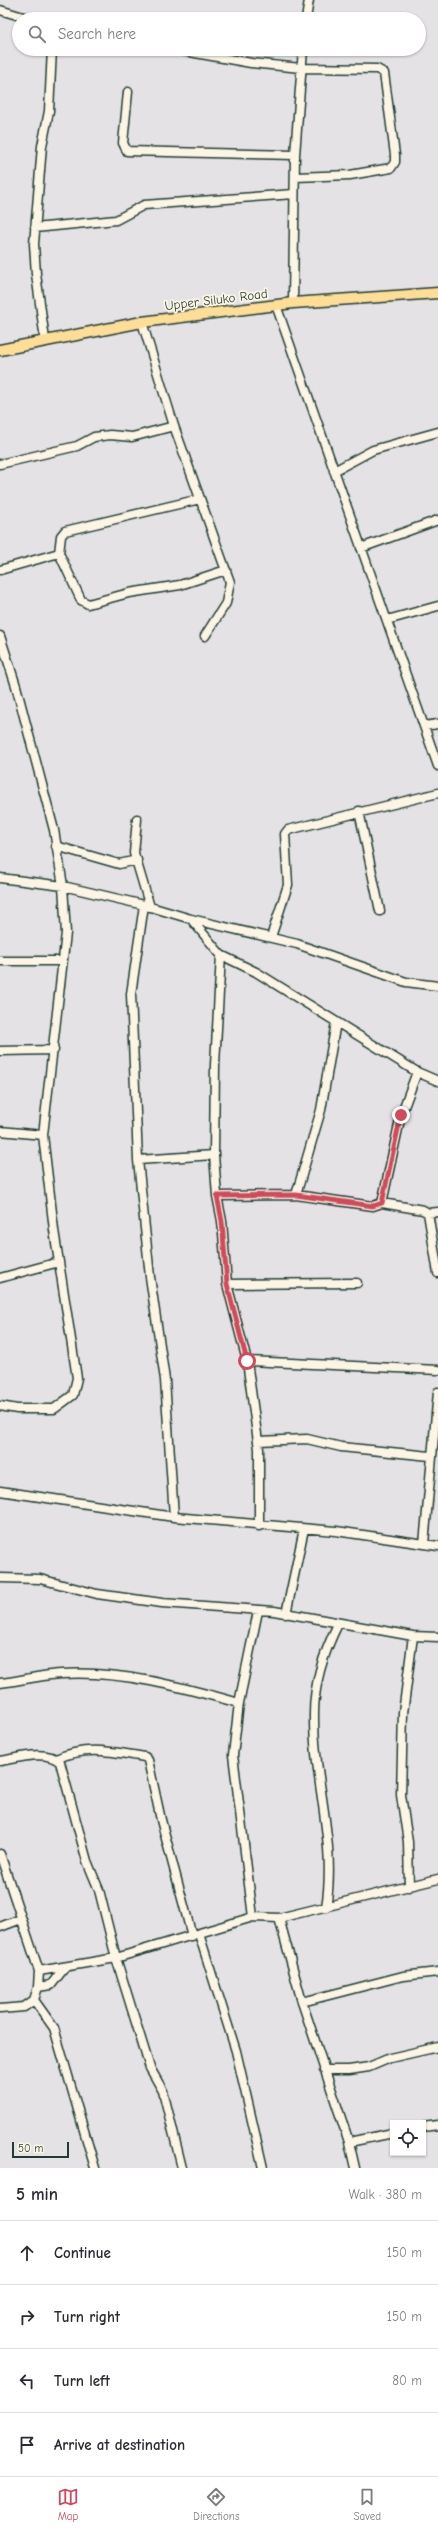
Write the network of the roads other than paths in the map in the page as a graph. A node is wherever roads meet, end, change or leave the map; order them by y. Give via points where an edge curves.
1 (309, 0) edge
2 (0, 10) edge
3 (307, 12) edge
4 (12, 14) edge
5 (52, 56) edge
6 (212, 56) edge
7 (302, 56) edge
8 (301, 68) junction
9 (128, 92) dead end
10 (295, 155) junction
11 (294, 177) junction
12 (294, 194) junction
13 (35, 228) junction
14 (438, 293) edge
15 (292, 303) junction
16 (276, 305) junction
17 (142, 322) junction
18 (45, 340) junction
19 (0, 350) edge
20 (174, 426) junction
21 (438, 432) edge
22 (0, 464) edge
23 (334, 471) junction
24 (200, 499) junction
25 (438, 520) edge
26 (361, 548) junction
27 (59, 553) junction
28 (0, 570) edge
29 (226, 570) junction
30 (438, 606) edge
31 (387, 620) junction
32 (0, 636) edge
33 (205, 636) dead end
34 (438, 724) edge
35 (424, 726) junction
36 (438, 766) edge
37 (438, 793) edge
38 (360, 811) junction
39 (137, 819) dead end
40 (56, 846) junction
41 (137, 860) junction
42 (0, 878) edge
43 (63, 886) junction
44 (147, 906) junction
45 (380, 911) dead end
46 (191, 919) junction
47 (271, 937) junction
48 (221, 955) junction
49 (0, 961) edge
50 (62, 961) junction
51 (438, 986) edge
52 (336, 1022) junction
53 (54, 1050) junction
54 (0, 1051) edge
55 (417, 1072) junction
56 (438, 1081) edge
57 (0, 1131) edge
58 (43, 1135) junction
59 (214, 1155) junction
60 (138, 1160) junction
61 (296, 1195) junction
62 (217, 1196) junction
63 (382, 1203) junction
64 (438, 1212) edge
65 (428, 1213) junction
66 (59, 1262) junction
67 (438, 1273) edge
68 (0, 1278) edge
69 (227, 1284) junction
70 (357, 1284) dead end
71 (247, 1361) junction
72 (438, 1370) edge
73 (438, 1392) edge
74 (0, 1406) edge
75 (258, 1441) junction
76 (430, 1456) junction
77 (0, 1491) edge
78 (174, 1517) junction
79 (259, 1526) junction
80 (304, 1529) junction
81 (424, 1544) junction
82 (438, 1546) edge
83 (0, 1578) edge
84 (258, 1611) junction
85 (286, 1614) junction
86 (338, 1624) junction
87 (413, 1636) junction
88 (438, 1637) edge
89 (0, 1683) edge
90 (239, 1703) junction
91 (56, 1759) junction
92 (0, 1761) edge
93 (0, 1854) edge
94 (438, 1879) edge
95 (409, 1887) junction
96 (326, 1907) junction
97 (253, 1917) junction
98 (279, 1918) junction
99 (22, 1919) junction
100 (0, 1927) edge
101 (195, 1935) junction
102 (116, 1958) junction
103 (65, 1967) junction
104 (39, 1971) junction
105 (438, 1972) edge
106 (38, 1987) junction
107 (34, 2000) junction
108 (302, 2002) junction
109 (0, 2009) edge
110 (438, 2047) edge
111 (324, 2070) junction
112 (438, 2125) edge
113 (426, 2127) edge
114 (390, 2134) edge
115 (349, 2142) junction
116 (95, 2168) edge
117 (182, 2168) edge
118 (263, 2168) edge
119 (355, 2168) edge

1 - 3 street
2 - 4 street
5 - 13 street via 49,111 41,152
6 - 8 street
7 - 8 street
8 - 10 street
8 - 11 street via 377,69 384,73 395,162 388,170 350,175
9 - 10 street via 123,143 128,151
10 - 11 street
11 - 12 street
12 - 13 street via 144,205 116,220
12 - 15 street
13 - 18 street via 36,274
14 - 15 main road, Upper Siluko Road
15 - 16 main road, Upper Siluko Road
16 - 17 main road, Upper Siluko Road
16 - 23 street
17 - 18 main road, Upper Siluko Road
17 - 20 street
18 - 19 main road, Upper Siluko Road
20 - 22 street via 132,437 94,437 77,446
20 - 24 street
21 - 23 street via 373,450
23 - 26 street
24 - 27 street via 65,531 61,536
24 - 29 street
25 - 26 street
26 - 31 street
27 - 28 street
27 - 29 street via 81,600 88,604 129,593 180,585
29 - 33 street via 229,593 226,603
30 - 31 street
31 - 35 street
32 - 40 street via 16,686
34 - 35 street
35 - 36 street
37 - 38 street
38 - 45 street
38 - 47 street via 288,830 285,834 288,886
39 - 41 street via 134,854
40 - 41 street via 119,864
40 - 43 street
41 - 44 street
42 - 43 street
43 - 44 street
43 - 50 street via 66,933
44 - 46 street
44 - 60 street via 131,994
46 - 47 street
46 - 48 street
47 - 51 street via 406,982
48 - 52 street via 256,972
48 - 59 street via 215,1065
49 - 50 street
50 - 53 street
52 - 55 street
52 - 61 street via 320,1110
53 - 54 street
53 - 58 street
55 - 56 street
55 - 63 street via 401,1115
57 - 58 street
58 - 66 street
59 - 60 street
59 - 62 street
60 - 78 street via 150,1277 165,1380
61 - 62 street
61 - 63 street via 373,1206
62 - 69 street via 222,1221
63 - 65 street
64 - 65 street
65 - 67 street
66 - 68 street
66 - 74 street via 77,1378 73,1395 54,1409 17,1409
69 - 70 street
69 - 71 street
71 - 72 street
71 - 75 street
73 - 76 street
75 - 76 street via 307,1439 341,1447
75 - 79 street
76 - 81 street
77 - 78 street
78 - 79 street
79 - 80 street
80 - 81 street
80 - 85 street
81 - 82 street
83 - 84 street via 40,1579 97,1594 162,1603
84 - 85 street
84 - 90 street
85 - 86 street
86 - 87 street
86 - 96 street via 324,1653 317,1682 314,1714 327,1823 329,1892
87 - 88 street
87 - 95 street via 403,1713 401,1788 408,1842
89 - 90 street via 61,1674 110,1676 170,1685
90 - 97 street via 233,1755
91 - 92 street via 53,1756 44,1756
91 - 101 street via 72,1752 98,1749 145,1757 148,1760 161,1820
91 - 102 street via 65,1777 72,1812 99,1890
93 - 99 street
94 - 95 street
95 - 96 street
96 - 98 street
97 - 98 street
97 - 101 street
98 - 108 street
99 - 100 street
99 - 104 street
101 - 102 street
101 - 118 street via 236,2051
102 - 103 street
102 - 117 street via 150,2068 163,2091
103 - 104 street
103 - 106 street via 51,1985
104 - 106 street
105 - 108 street via 402,1976
106 - 107 street
107 - 109 street via 24,2007
107 - 116 street via 54,2028
108 - 111 street
110 - 111 street via 390,2058 369,2068
111 - 115 street
112 - 113 street
114 - 115 street
115 - 119 street

